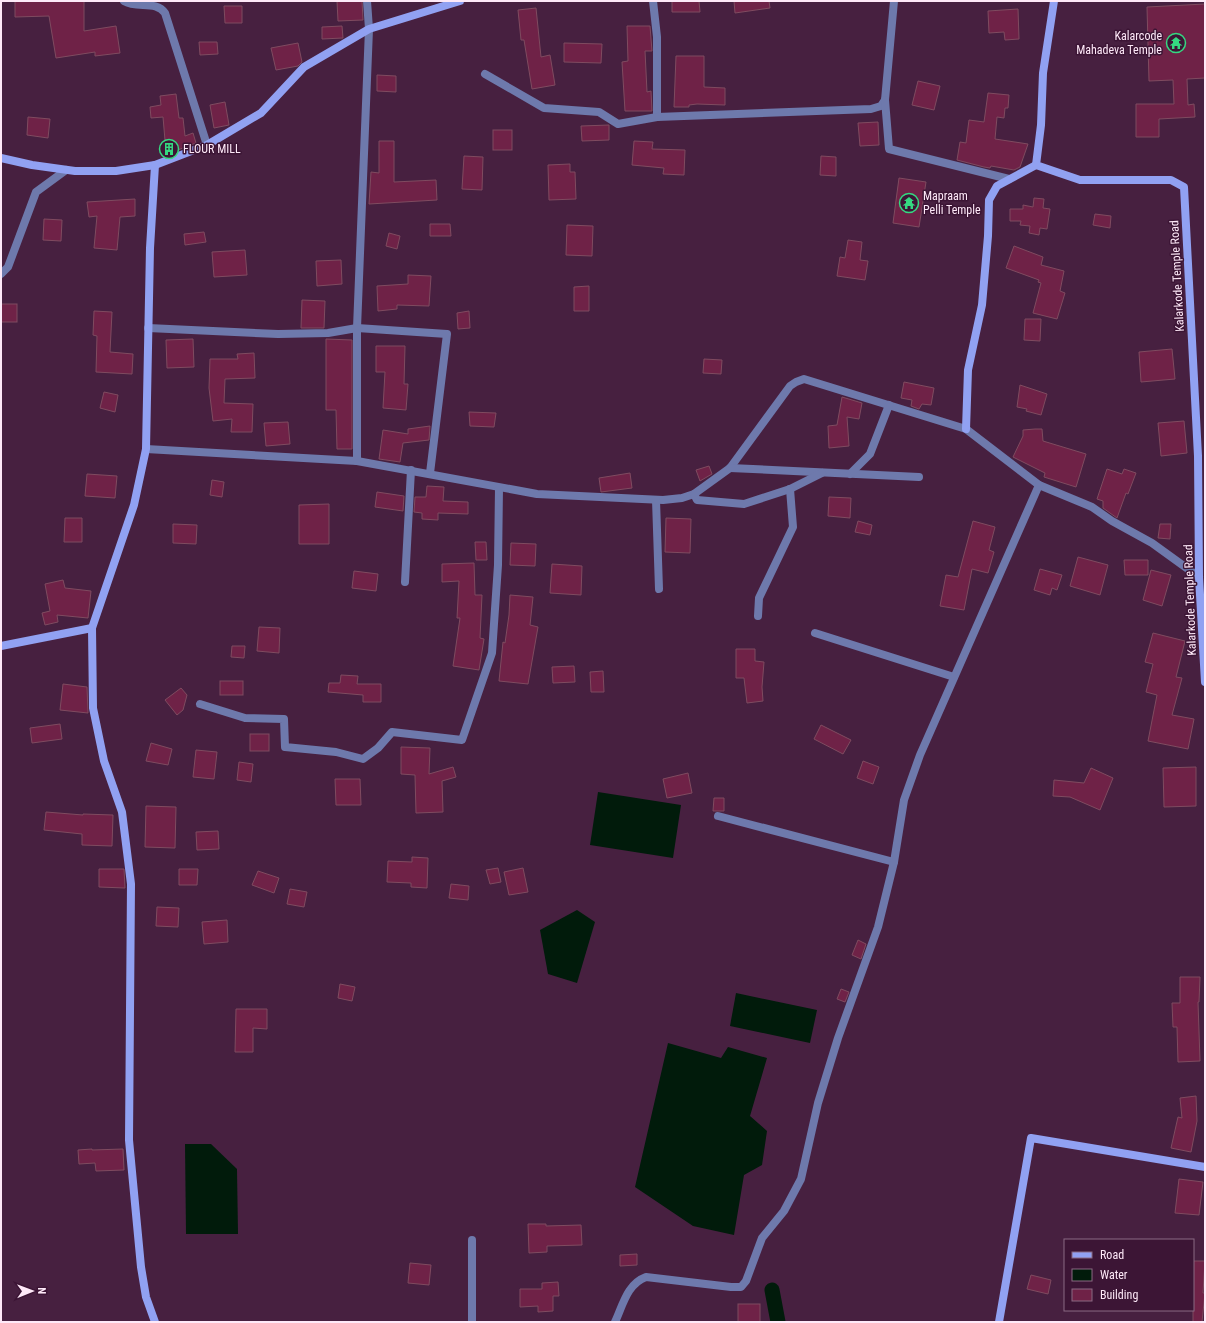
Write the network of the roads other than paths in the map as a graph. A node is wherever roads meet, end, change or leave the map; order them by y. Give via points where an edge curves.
1 (124, 1) edge
2 (367, 1) edge
3 (460, 1) edge
4 (653, 1) edge
5 (894, 1) edge
6 (1054, 1) edge
7 (369, 29) junction
8 (485, 74) dead end
9 (885, 100) junction
10 (657, 117) junction
11 (207, 145) junction
12 (1, 158) edge
13 (155, 165) junction
14 (1036, 165) junction
15 (66, 170) junction
16 (1008, 179) junction
17 (1, 274) edge
18 (148, 328) junction
19 (357, 328) junction
20 (889, 405) junction
21 (966, 429) junction
22 (146, 449) junction
23 (357, 461) junction
24 (730, 468) junction
25 (411, 470) junction
26 (823, 472) junction
27 (430, 473) junction
28 (850, 474) junction
29 (919, 477) dead end
30 (1039, 485) junction
31 (499, 488) junction
32 (790, 489) junction
33 (694, 494) junction
34 (656, 500) junction
35 (1202, 522) edge
36 (1199, 577) junction
37 (405, 582) dead end
38 (658, 589) dead end
39 (758, 616) dead end
40 (92, 628) junction
41 (815, 633) dead end
42 (1, 646) edge
43 (954, 678) junction
44 (1205, 682) edge
45 (200, 704) dead end
46 (718, 816) dead end
47 (894, 862) junction
48 (1205, 1167) edge
49 (472, 1240) dead end
50 (155, 1322) edge
51 (472, 1322) edge
52 (615, 1322) edge
53 (999, 1322) edge

1 - 11 street via 132,5 157,6 165,13
2 - 7 street
3 - 7 main road
4 - 10 street via 657,37
5 - 9 street
6 - 14 main road via 1044,73
7 - 11 main road via 304,67 261,113
7 - 19 street
8 - 10 street via 544,108 599,112 618,124
9 - 10 street via 881,106 871,109
9 - 16 street via 890,149
11 - 13 main road
12 - 15 main road
13 - 15 main road via 116,171
13 - 18 main road
14 - 16 main road
14 - 35 main road, Kalarkode Temple Road via 1080,180 1171,180 1184,187
15 - 17 street via 36,192 8,266
16 - 21 main road via 997,186 989,200 982,305 968,370
18 - 19 street via 278,334 328,333
18 - 22 main road
19 - 23 street
19 - 27 street via 447,334
20 - 21 street
20 - 24 street via 811,380 796,382 790,386
20 - 28 street via 870,454
21 - 30 street
22 - 23 street
22 - 40 main road via 134,505
23 - 25 street
24 - 26 street
24 - 33 street
25 - 27 street
25 - 37 street
26 - 28 street
26 - 32 street
27 - 31 street
28 - 29 street
30 - 36 street via 1092,507 1152,543
30 - 43 street
31 - 34 street via 537,494
31 - 45 street via 498,565 492,653 462,740 392,732 378,748 363,759 336,752 285,747 284,719 245,718
32 - 33 street via 744,504 698,500
32 - 39 street via 793,527 759,598
33 - 34 street via 682,498
34 - 38 street
35 - 36 main road, Kalarkode Temple Road
36 - 44 main road, Kalarkode Temple Road
40 - 42 main road
40 - 50 main road via 93,708 104,761 122,812 131,884 129,1140 141,1266 146,1297
41 - 43 street
43 - 47 street via 920,755 904,800
46 - 47 street
47 - 52 street via 878,927 838,1038 818,1103 801,1179 784,1211 762,1238 746,1281 741,1287 731,1287 646,1277 637,1280 630,1288
48 - 53 main road via 1031,1138
49 - 51 street

